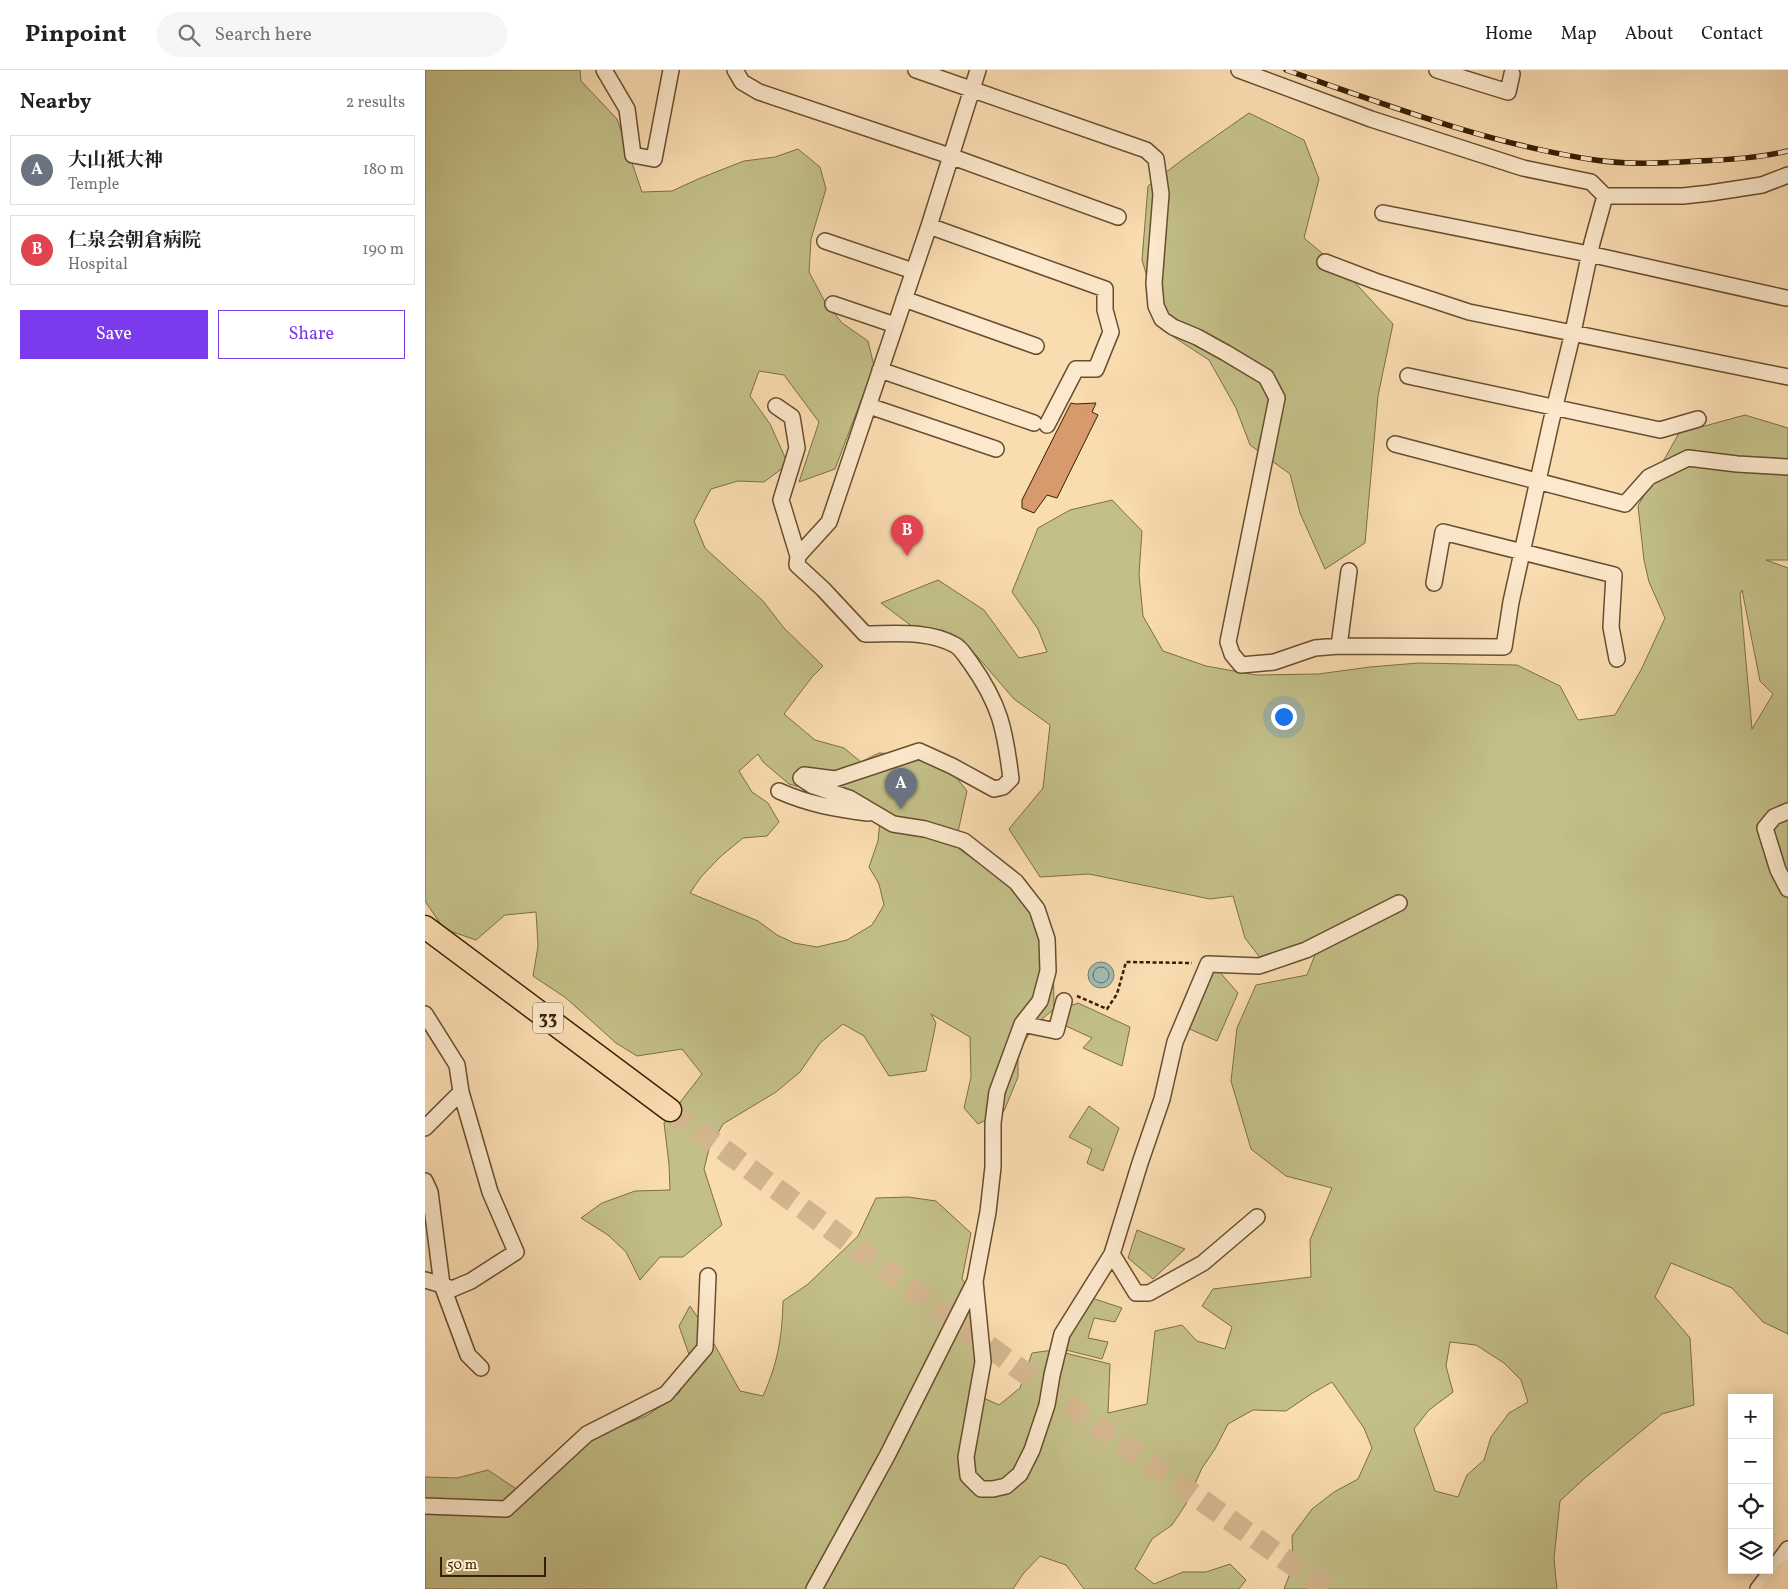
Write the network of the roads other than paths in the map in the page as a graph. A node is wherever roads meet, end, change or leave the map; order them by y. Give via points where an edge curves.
1 (604, 70) edge
2 (671, 70) edge
3 (735, 70) edge
4 (916, 70) edge
5 (978, 70) edge
6 (1239, 70) edge
7 (1437, 70) edge
8 (1511, 74) dead end
9 (972, 88) junction
10 (951, 156) junction
11 (1788, 175) edge
12 (1605, 196) junction
13 (1383, 213) dead end
14 (1118, 218) dead end
15 (929, 226) junction
16 (825, 242) dead end
17 (1589, 254) junction
18 (1325, 262) dead end
19 (913, 271) junction
20 (1786, 298) dead end
21 (904, 299) junction
22 (833, 304) dead end
23 (895, 325) junction
24 (1573, 332) junction
25 (1036, 346) dead end
26 (880, 370) junction
27 (1408, 376) dead end
28 (1788, 377) edge
29 (776, 406) dead end
30 (869, 406) junction
31 (1555, 407) junction
32 (1699, 419) dead end
33 (1395, 444) dead end
34 (997, 449) dead end
35 (1788, 467) edge
36 (1538, 482) junction
37 (1523, 552) junction
38 (798, 556) junction
39 (1349, 570) dead end
40 (1433, 583) dead end
41 (1339, 646) junction
42 (1617, 659) dead end
43 (779, 790) dead end
44 (1788, 811) edge
45 (877, 814) junction
46 (1788, 888) edge
47 (1399, 903) dead end
48 (425, 927) edge
49 (1064, 1001) road end
50 (425, 1014) edge
51 (1022, 1024) junction
52 (461, 1092) junction
53 (670, 1110) tunnel mouth
54 (425, 1128) edge
55 (425, 1182) edge
56 (429, 1208) edge
57 (1257, 1217) dead end
58 (1112, 1254) junction
59 (708, 1276) dead end
60 (425, 1280) edge
61 (975, 1281) junction
62 (442, 1285) junction
63 (481, 1368) dead end
64 (425, 1506) edge
65 (1788, 1548) edge
66 (1788, 1573) edge
67 (814, 1589) edge
68 (1758, 1589) edge
69 (1773, 1589) edge
70 (1779, 1589) edge

1 - 2 street via 627,109 633,155 654,159
3 - 10 street via 742,82 759,92
4 - 9 street
5 - 9 street
6 - 12 street via 1371,119 1523,168 1591,182
7 - 8 street via 1508,92
9 - 10 street
9 - 41 street via 1147,150 1156,159 1161,194 1155,283 1156,306 1162,320 1266,376 1277,398 1228,642 1232,654 1241,665 1274,662 1315,648
10 - 14 street
10 - 15 street
11 - 12 street via 1762,186 1710,193
12 - 17 street
13 - 17 street
15 - 19 street
15 - 26 street via 1105,289 1105,310 1111,332 1096,369 1076,369 1040,424
16 - 19 street
17 - 20 street
17 - 24 street
18 - 24 street via 1469,312
19 - 21 street
21 - 23 street
21 - 25 street
22 - 23 street
23 - 26 street
24 - 28 street
24 - 31 street
26 - 30 street
27 - 31 street
29 - 38 street via 791,418 797,448 781,500
30 - 34 street
30 - 38 street via 829,522
31 - 32 street via 1660,430
31 - 36 street
33 - 36 street
35 - 36 street via 1688,458 1649,477 1625,504
36 - 37 street
37 - 40 street via 1443,532
37 - 41 street via 1504,646
37 - 42 street via 1614,575 1611,627
38 - 45 street via 797,565 865,634 915,634 939,638 957,646 985,684 1001,721 1011,779 1003,787 994,789 919,751 835,779 803,774 801,778 813,786 849,798
39 - 41 street
43 - 45 street via 799,800
44 - 46 street via 1775,817 1765,828 1778,870
45 - 51 street via 893,824 925,829 964,842 1016,882 1037,909 1047,939 1048,971 1040,1001
47 - 58 street via 1306,950 1259,966 1208,964 1175,1042 1162,1099
48 - 53 highway, 33
49 - 51 street via 1056,1031
50 - 52 street via 457,1066
51 - 61 street via 997,1092 988,1212
52 - 54 street
52 - 62 street via 490,1192 516,1252 471,1281 452,1289
55 - 56 street via 430,1192
56 - 62 street
57 - 58 street via 1203,1262 1149,1293 1137,1293
58 - 61 street via 1062,1334 1047,1406 1020,1474 1006,1486 993,1489 981,1489 968,1476 965,1457 983,1362
59 - 64 street via 705,1348 666,1394 587,1434 506,1508
60 - 62 street
61 - 67 street via 887,1456
62 - 63 street via 468,1355
65 - 68 street
66 - 69 highway
66 - 70 highway

